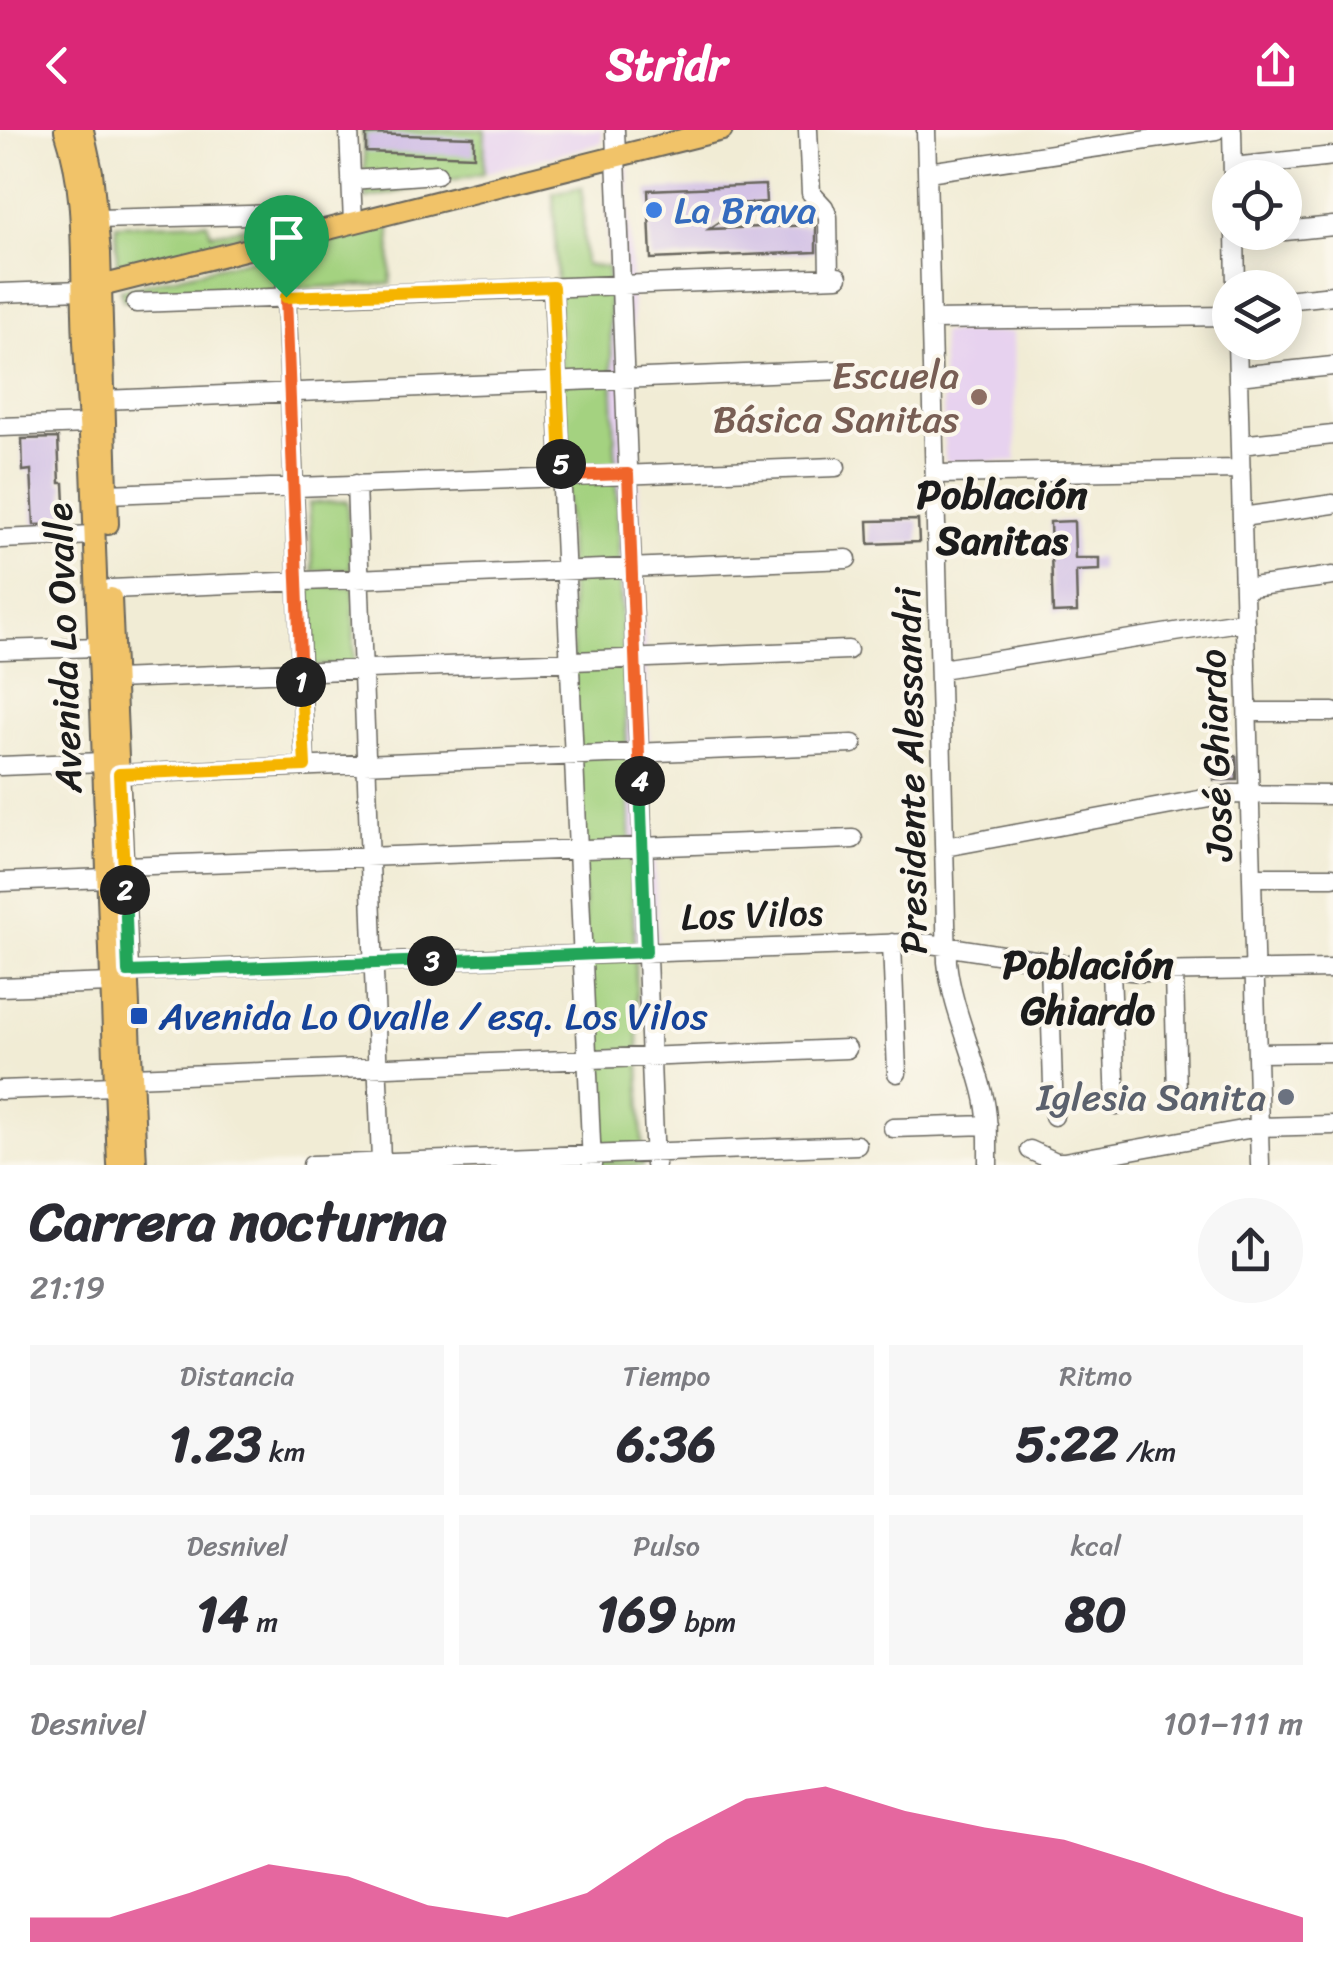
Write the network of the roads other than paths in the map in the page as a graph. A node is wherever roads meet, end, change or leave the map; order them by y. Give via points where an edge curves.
1 (65, 130) edge
2 (82, 130) edge
3 (349, 130) edge
4 (615, 130) edge
5 (722, 130) edge
6 (808, 130) edge
7 (926, 130) edge
8 (1216, 130) edge
9 (1232, 130) edge
10 (616, 156) junction
11 (1333, 156) edge
12 (1233, 160) edge
13 (1302, 161) edge
14 (928, 172) junction
15 (437, 174) dead end
16 (351, 180) junction
17 (282, 214) dead end
18 (98, 220) junction
19 (353, 223) junction
20 (1333, 226) edge
21 (1302, 229) edge
22 (284, 240) junction
23 (621, 284) junction
24 (553, 287) junction
25 (92, 288) junction
26 (0, 293) edge
27 (1333, 296) edge
28 (286, 297) junction
29 (1302, 299) edge
30 (136, 303) dead end
31 (1212, 316) edge
32 (932, 320) junction
33 (1238, 360) edge
34 (1333, 366) edge
35 (844, 370) dead end
36 (1238, 376) junction
37 (624, 379) junction
38 (558, 382) junction
39 (290, 392) junction
40 (103, 400) junction
41 (88, 424) junction
42 (0, 427) edge
43 (1333, 435) edge
44 (1240, 445) junction
45 (836, 467) dead end
46 (1241, 470) junction
47 (628, 474) junction
48 (936, 474) junction
49 (562, 476) junction
50 (356, 484) junction
51 (293, 487) junction
52 (107, 494) junction
53 (1333, 504) edge
54 (1242, 517) junction
55 (95, 535) junction
56 (0, 539) edge
57 (847, 559) dead end
58 (632, 568) junction
59 (566, 571) junction
60 (1333, 576) edge
61 (359, 579) junction
62 (297, 581) junction
63 (110, 588) junction
64 (1244, 588) junction
65 (1245, 621) junction
66 (99, 646) junction
67 (0, 650) edge
68 (848, 650) dead end
69 (635, 658) junction
70 (570, 661) junction
71 (362, 669) junction
72 (940, 669) junction
73 (301, 671) junction
74 (114, 678) junction
75 (1248, 712) junction
76 (1333, 712) edge
77 (853, 744) dead end
78 (639, 752) junction
79 (574, 755) junction
80 (365, 763) junction
81 (0, 766) edge
82 (305, 766) junction
83 (111, 768) junction
84 (1250, 794) junction
85 (1333, 794) edge
86 (853, 838) dead end
87 (945, 847) junction
88 (642, 848) junction
89 (579, 850) junction
90 (369, 857) junction
91 (116, 872) junction
92 (1252, 877) junction
93 (1333, 877) edge
94 (0, 882) edge
95 (892, 943) junction
96 (947, 947) junction
97 (646, 952) junction
98 (584, 954) junction
99 (374, 963) junction
100 (1050, 963) junction
101 (1333, 968) edge
102 (1111, 970) junction
103 (1254, 970) junction
104 (1174, 973) junction
105 (117, 975) junction
106 (0, 987) edge
107 (846, 1049) dead end
108 (1333, 1052) edge
109 (1257, 1053) junction
110 (650, 1057) junction
111 (588, 1059) junction
112 (376, 1067) junction
113 (897, 1073) dead end
114 (124, 1081) junction
115 (0, 1090) edge
116 (1176, 1095) dead end
117 (1116, 1106) dead end
118 (1054, 1116) dead end
119 (988, 1125) junction
120 (1333, 1125) edge
121 (1259, 1127) junction
122 (893, 1128) dead end
123 (857, 1144) dead end
124 (1030, 1150) dead end
125 (654, 1158) edge
126 (592, 1160) edge
127 (380, 1162) junction
128 (118, 1165) edge
129 (136, 1165) edge
130 (315, 1165) edge
131 (988, 1165) edge
132 (1260, 1165) edge

1 - 25 main road, Avenida Lo Ovalle
2 - 18 main road, Avenida Lo Ovalle
3 - 16 street
4 - 10 street
5 - 10 main road
6 - 23 street via 811,193 828,217 833,277
7 - 14 street, Presidente Alessandri
8 - 14 street
9 - 12 street
10 - 19 main road
10 - 23 street
11 - 13 street
14 - 32 street, Presidente Alessandri
15 - 16 street
16 - 19 street
17 - 18 street
18 - 25 main road, Avenida Lo Ovalle
19 - 22 main road
20 - 21 street
22 - 25 main road
22 - 28 street
23 - 24 street
23 - 37 street
24 - 28 street
24 - 38 street
25 - 26 street
25 - 40 main road, Avenida Lo Ovalle
25 - 41 main road, Avenida Lo Ovalle
27 - 29 street
28 - 30 street
28 - 39 street
31 - 32 street
32 - 48 street, Presidente Alessandri
33 - 36 street, José Ghiardo
34 - 36 street
35 - 37 street
36 - 44 street, José Ghiardo
37 - 38 street
37 - 47 street
38 - 39 street
38 - 49 street
39 - 40 street
39 - 51 street
40 - 52 main road, Avenida Lo Ovalle
41 - 42 street
41 - 55 main road, Avenida Lo Ovalle
43 - 44 street
44 - 46 street, José Ghiardo
45 - 47 street
46 - 48 street
46 - 54 street, José Ghiardo
47 - 49 street
47 - 58 street
48 - 72 street, Presidente Alessandri
49 - 50 street
49 - 59 street
50 - 51 street
50 - 61 street
51 - 52 street
51 - 62 street
52 - 63 main road, Avenida Lo Ovalle
53 - 54 street
54 - 64 street, José Ghiardo
55 - 56 street
55 - 66 main road, Avenida Lo Ovalle
57 - 58 street
58 - 59 street
58 - 69 street
59 - 61 street
59 - 70 street
60 - 64 street
61 - 62 street
61 - 71 street
62 - 63 street
62 - 73 street
63 - 74 main road, Avenida Lo Ovalle
64 - 65 street, José Ghiardo
65 - 72 street
65 - 75 street, José Ghiardo
66 - 67 street
66 - 83 main road, Avenida Lo Ovalle
68 - 69 street
69 - 70 street
69 - 78 street
70 - 71 street
70 - 79 street
71 - 73 street
71 - 80 street
72 - 87 street, Presidente Alessandri
73 - 74 street
73 - 82 street
74 - 83 main road, Avenida Lo Ovalle
75 - 76 street
75 - 84 street, José Ghiardo
77 - 78 street
78 - 79 street
78 - 88 street
79 - 80 street
79 - 89 street
80 - 82 street
80 - 90 street
81 - 83 street
82 - 83 street
83 - 91 main road, Avenida Lo Ovalle
84 - 85 street
84 - 87 street
84 - 92 street, José Ghiardo
86 - 88 street
87 - 96 street, Presidente Alessandri
88 - 89 street
88 - 97 street
89 - 90 street
89 - 98 street
90 - 91 street
90 - 99 street
91 - 94 street
91 - 105 main road, Avenida Lo Ovalle
92 - 93 street
92 - 103 street, José Ghiardo
95 - 96 street, Los Vilos
95 - 97 street, Los Vilos
95 - 113 street
96 - 100 street, Los Vilos
96 - 119 street, Presidente Alessandri via 952,997
97 - 98 street, Los Vilos
97 - 110 street
98 - 99 street, Los Vilos
98 - 111 street
99 - 105 street, Los Vilos
99 - 112 street
100 - 102 street, Los Vilos
100 - 118 street
101 - 103 street, Los Vilos
102 - 104 street, Los Vilos
102 - 117 street
103 - 104 street, Los Vilos
103 - 109 street, José Ghiardo
104 - 116 street
105 - 106 street, Los Vilos
105 - 114 main road, Avenida Lo Ovalle
107 - 110 street
108 - 109 street
109 - 121 street, José Ghiardo
110 - 111 street
110 - 125 street
111 - 112 street
111 - 126 street
112 - 114 street
112 - 127 street
114 - 115 street
114 - 128 main road, Avenida Lo Ovalle
114 - 129 main road, Avenida Lo Ovalle
119 - 122 street
119 - 131 street, Presidente Alessandri
120 - 121 street
121 - 124 street via 1064,1162
121 - 132 street, José Ghiardo
123 - 125 street
125 - 126 street
126 - 127 street
127 - 130 street

